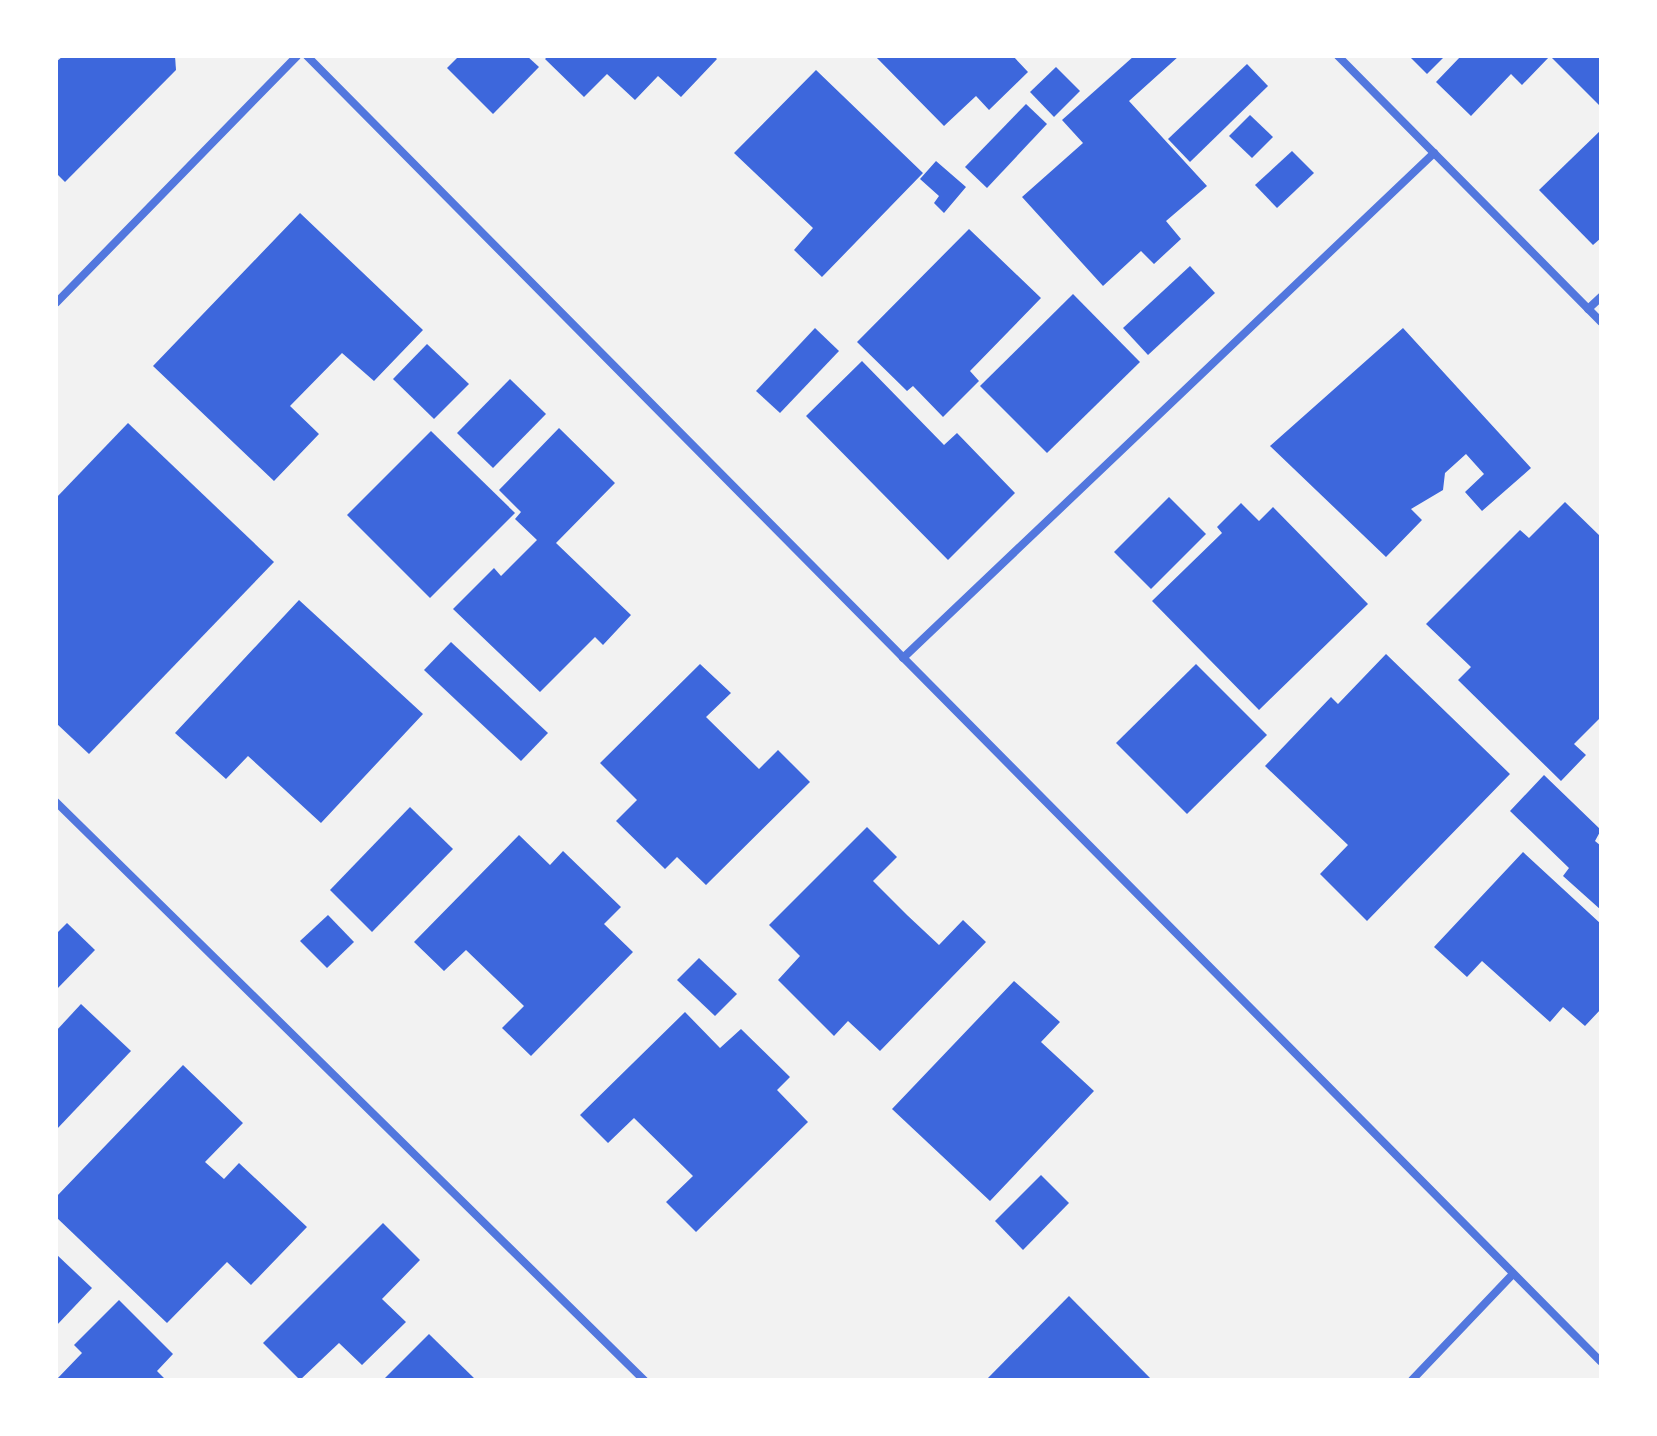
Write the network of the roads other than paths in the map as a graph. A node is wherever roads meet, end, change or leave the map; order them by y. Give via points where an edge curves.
1 (297, 56) edge
2 (307, 56) edge
3 (1338, 56) edge
4 (1434, 153) junction
5 (1601, 297) edge
6 (56, 303) edge
7 (1588, 309) junction
8 (1601, 322) edge
9 (903, 658) junction
10 (56, 802) edge
11 (1513, 1274) junction
12 (1601, 1362) edge
13 (644, 1380) edge
14 (1412, 1380) edge

1 - 6 street
2 - 9 street
3 - 4 street
4 - 7 street
4 - 9 street
5 - 7 street
7 - 8 street
9 - 11 street
10 - 13 street
11 - 12 street
11 - 14 street

